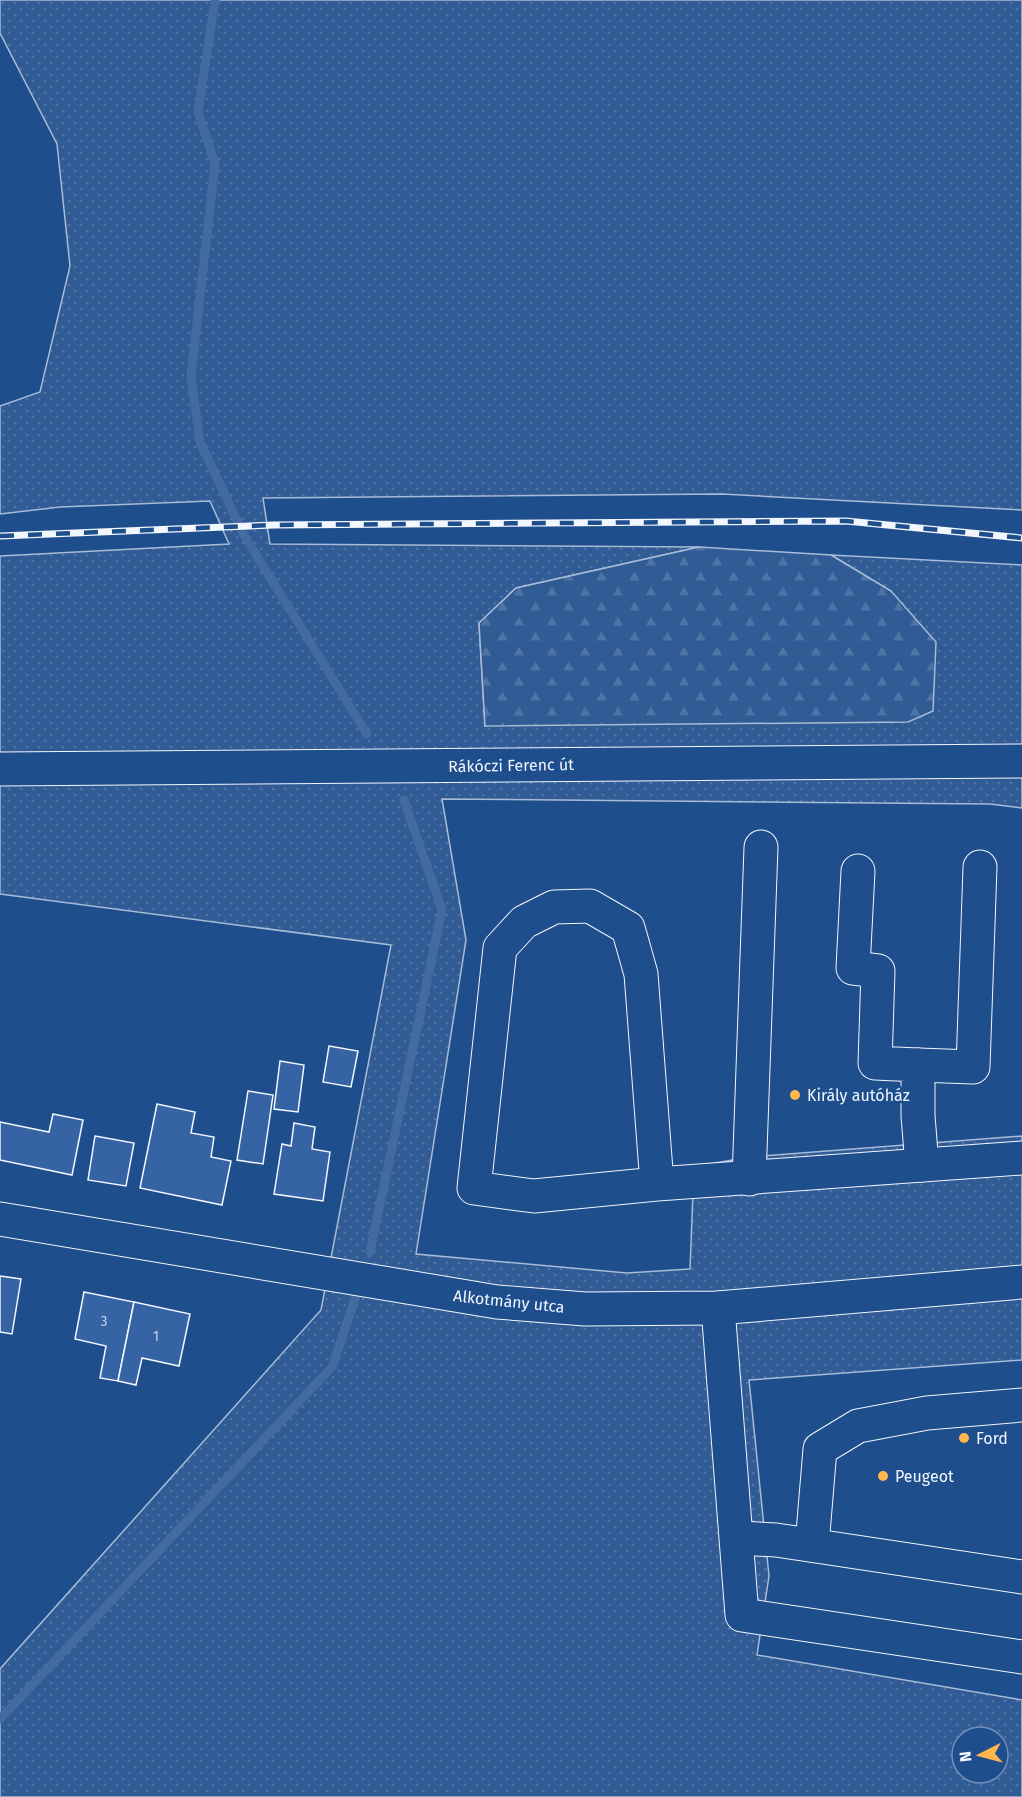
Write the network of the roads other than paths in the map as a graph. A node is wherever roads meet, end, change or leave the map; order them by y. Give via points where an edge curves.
1 (1022, 761) edge
2 (0, 769) edge
3 (761, 848) dead end
4 (980, 867) dead end
5 (858, 871) dead end
6 (918, 1065) junction
7 (1022, 1158) edge
8 (922, 1165) junction
9 (749, 1179) junction
10 (657, 1184) junction
11 (0, 1219) edge
12 (1022, 1281) edge
13 (718, 1308) junction
14 (1022, 1405) edge
15 (738, 1538) junction
16 (812, 1545) junction
17 (1022, 1577) edge
18 (1022, 1657) edge

1 - 2 street, Rákóczi Ferenc út
3 - 9 street
4 - 6 street via 973,1067
5 - 6 street via 853,968 878,970 875,1063
6 - 8 street
7 - 8 street
8 - 9 street
9 - 10 street
10 - 10 street via 534,1196 474,1188 500,948 524,922 554,907 590,906 628,928 641,974
11 - 13 street, Alkotmány utca via 497,1302 585,1309
12 - 13 street, Alkotmány utca
13 - 15 street
14 - 16 street via 927,1413 858,1426 820,1449
15 - 16 street
15 - 18 street via 742,1615
16 - 17 street

